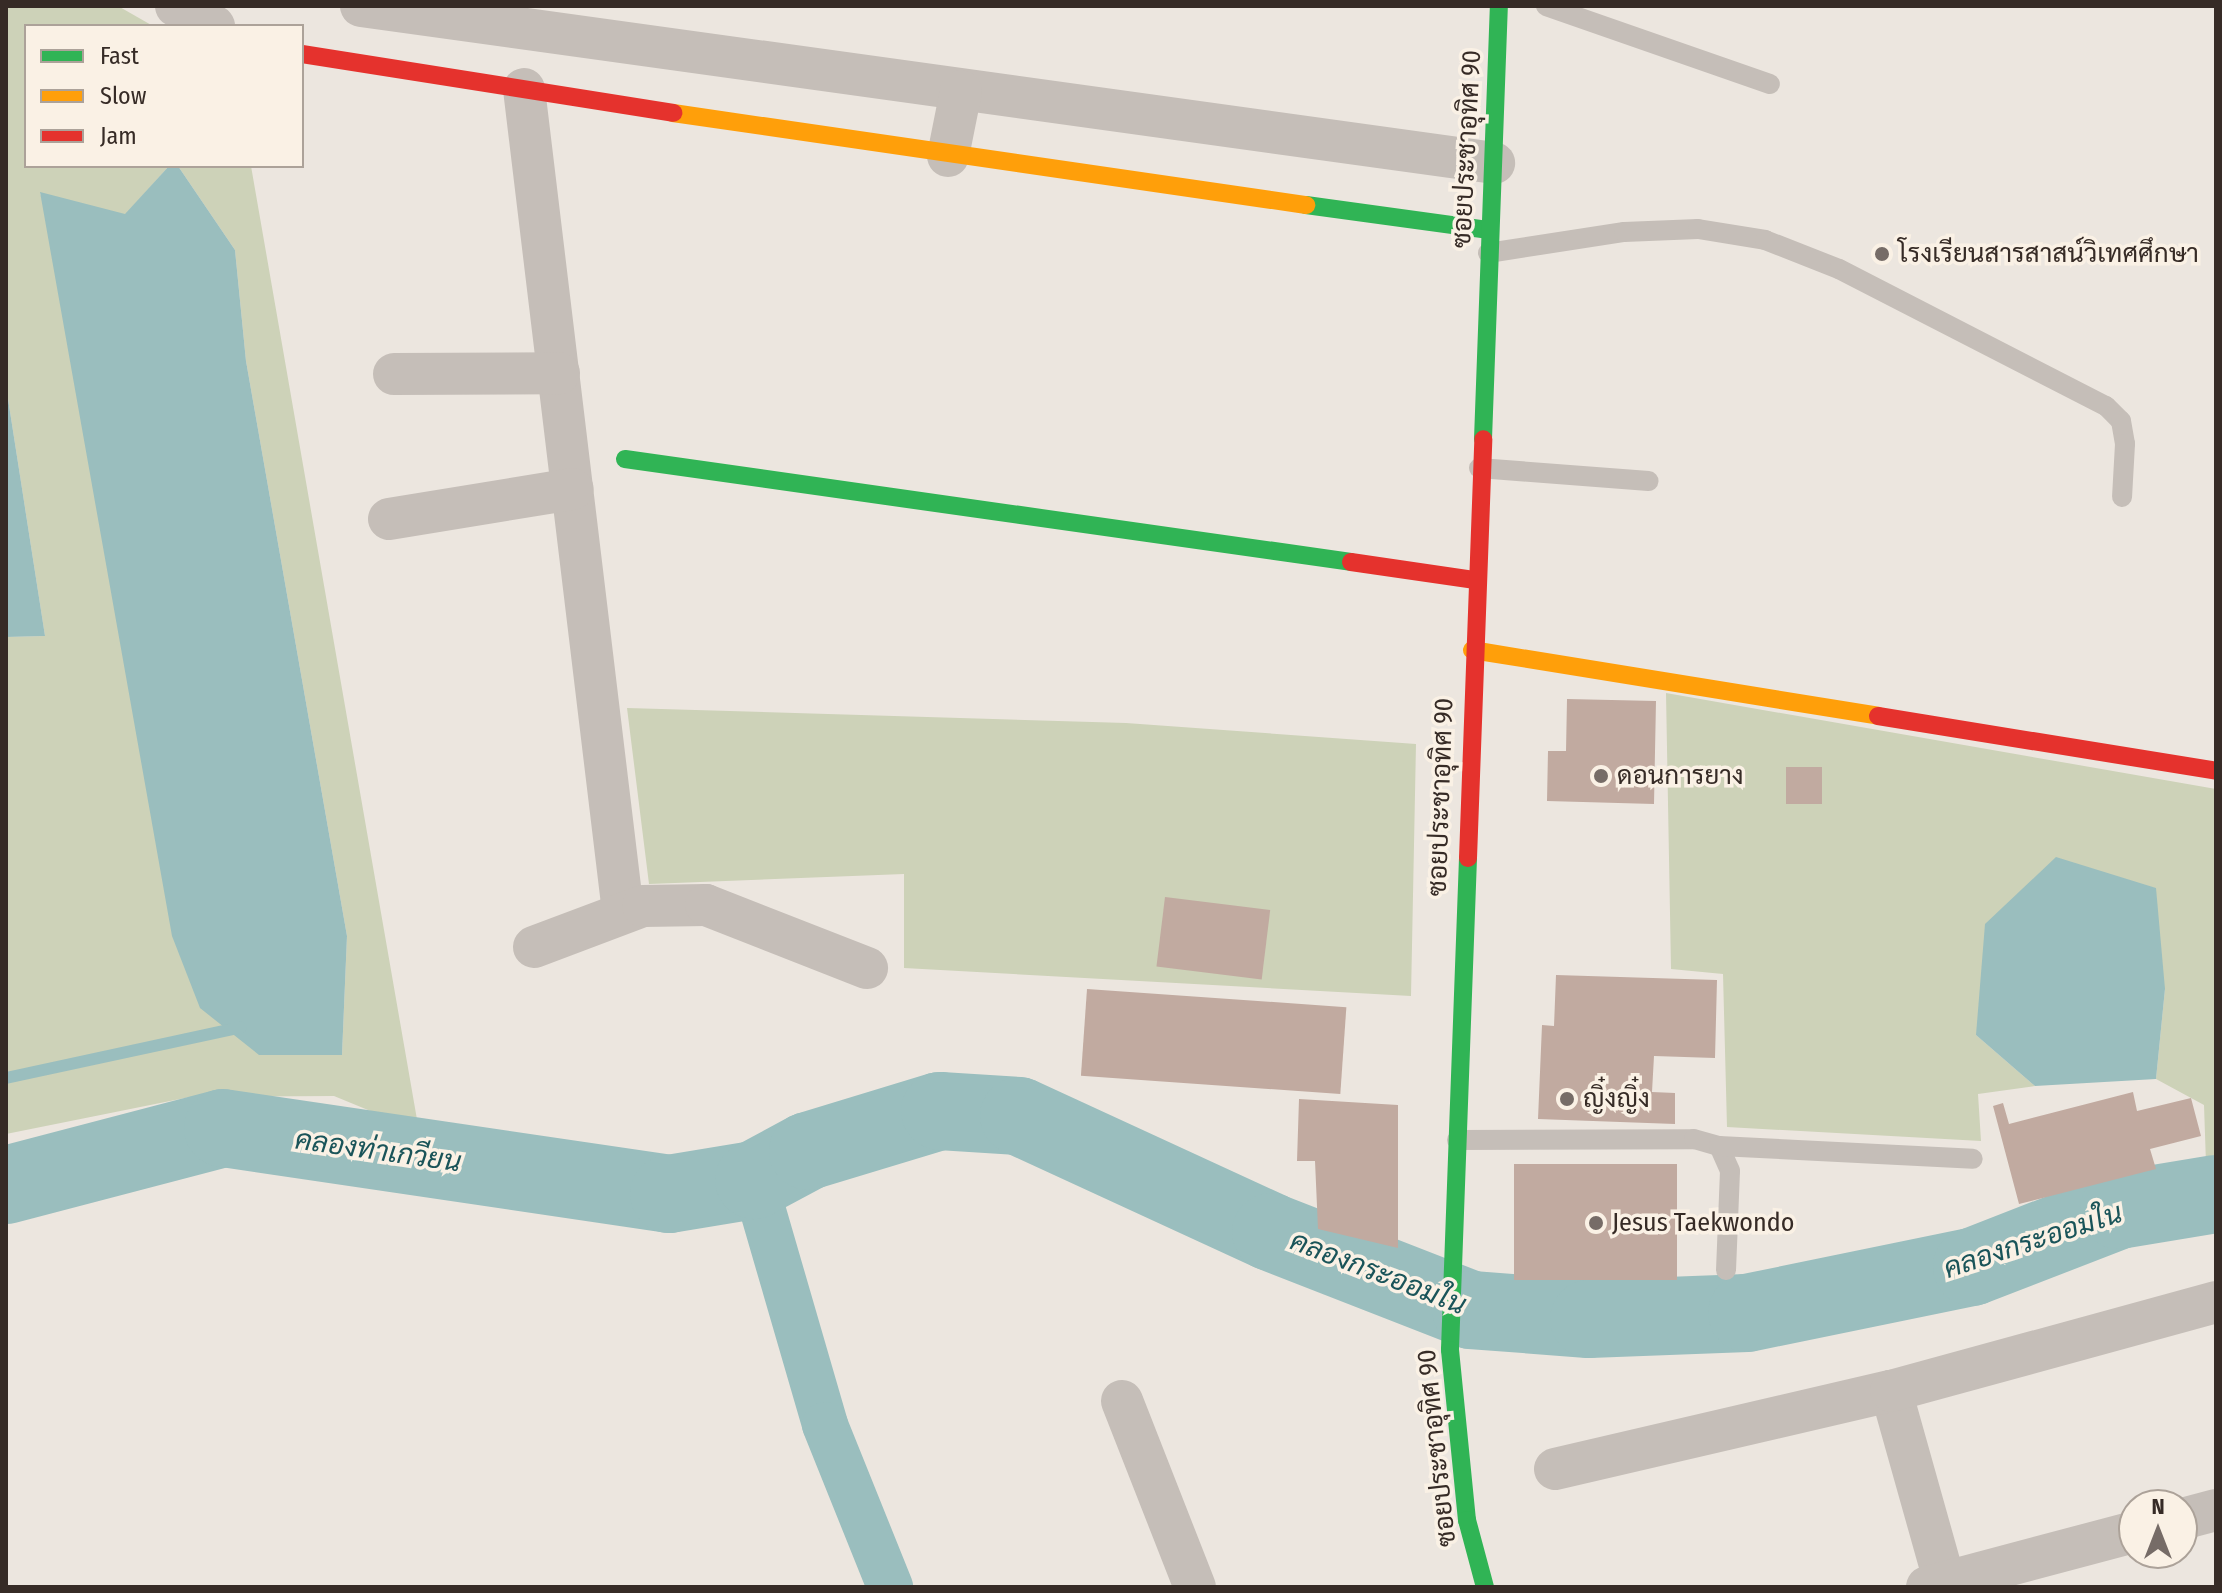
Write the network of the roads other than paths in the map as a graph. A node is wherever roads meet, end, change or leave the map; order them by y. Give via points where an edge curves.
1 (176, 6) edge
2 (1499, 6) edge
3 (1546, 6) edge
4 (377, 7) edge
5 (210, 24) edge
6 (304, 54) edge
7 (379, 64) junction
8 (1770, 84) dead end
9 (524, 89) junction
10 (961, 91) junction
11 (948, 156) junction
12 (1494, 163) junction
13 (1489, 230) junction
14 (1488, 253) junction
15 (559, 373) junction
16 (394, 374) dead end
17 (625, 459) dead end
18 (1479, 468) junction
19 (1649, 481) dead end
20 (573, 489) junction
21 (2122, 497) dead end
22 (389, 519) dead end
23 (1474, 580) junction
24 (1472, 650) junction
25 (2216, 771) edge
26 (623, 912) junction
27 (534, 947) dead end
28 (867, 968) dead end
29 (1457, 1140) junction
30 (1719, 1146) junction
31 (1973, 1159) dead end
32 (1726, 1270) dead end
33 (2216, 1302) edge
34 (1891, 1391) junction
35 (1122, 1401) dead end
36 (1555, 1469) dead end
37 (2118, 1536) edge
38 (1940, 1585) edge
39 (1195, 1587) edge
40 (1485, 1587) edge

1 - 5 street
2 - 12 street, ซอยประชาอุทิศ 90
3 - 8 lane
4 - 7 street
4 - 10 street
6 - 7 street
7 - 9 street
9 - 11 street
9 - 15 street
10 - 11 street
10 - 12 street
11 - 13 street
12 - 13 street, ซอยประชาอุทิศ 90
13 - 14 street, ซอยประชาอุทิศ 90
14 - 18 street, ซอยประชาอุทิศ 90
14 - 21 lane via 1698,229 1810,257 2106,406 2121,421
15 - 16 street
15 - 20 street
17 - 23 street
18 - 19 lane
18 - 23 street, ซอยประชาอุทิศ 90
20 - 22 street
20 - 26 street
23 - 24 street, ซอยประชาอุทิศ 90
24 - 25 street
24 - 29 street, ซอยประชาอุทิศ 90
26 - 27 street
26 - 28 street via 706,905
29 - 30 lane via 1694,1139
29 - 40 street, ซอยประชาอุทิศ 90 via 1450,1350 1467,1520
30 - 31 lane
30 - 32 lane via 1730,1171
33 - 34 street
34 - 36 street
34 - 38 street
35 - 39 street
37 - 38 street

